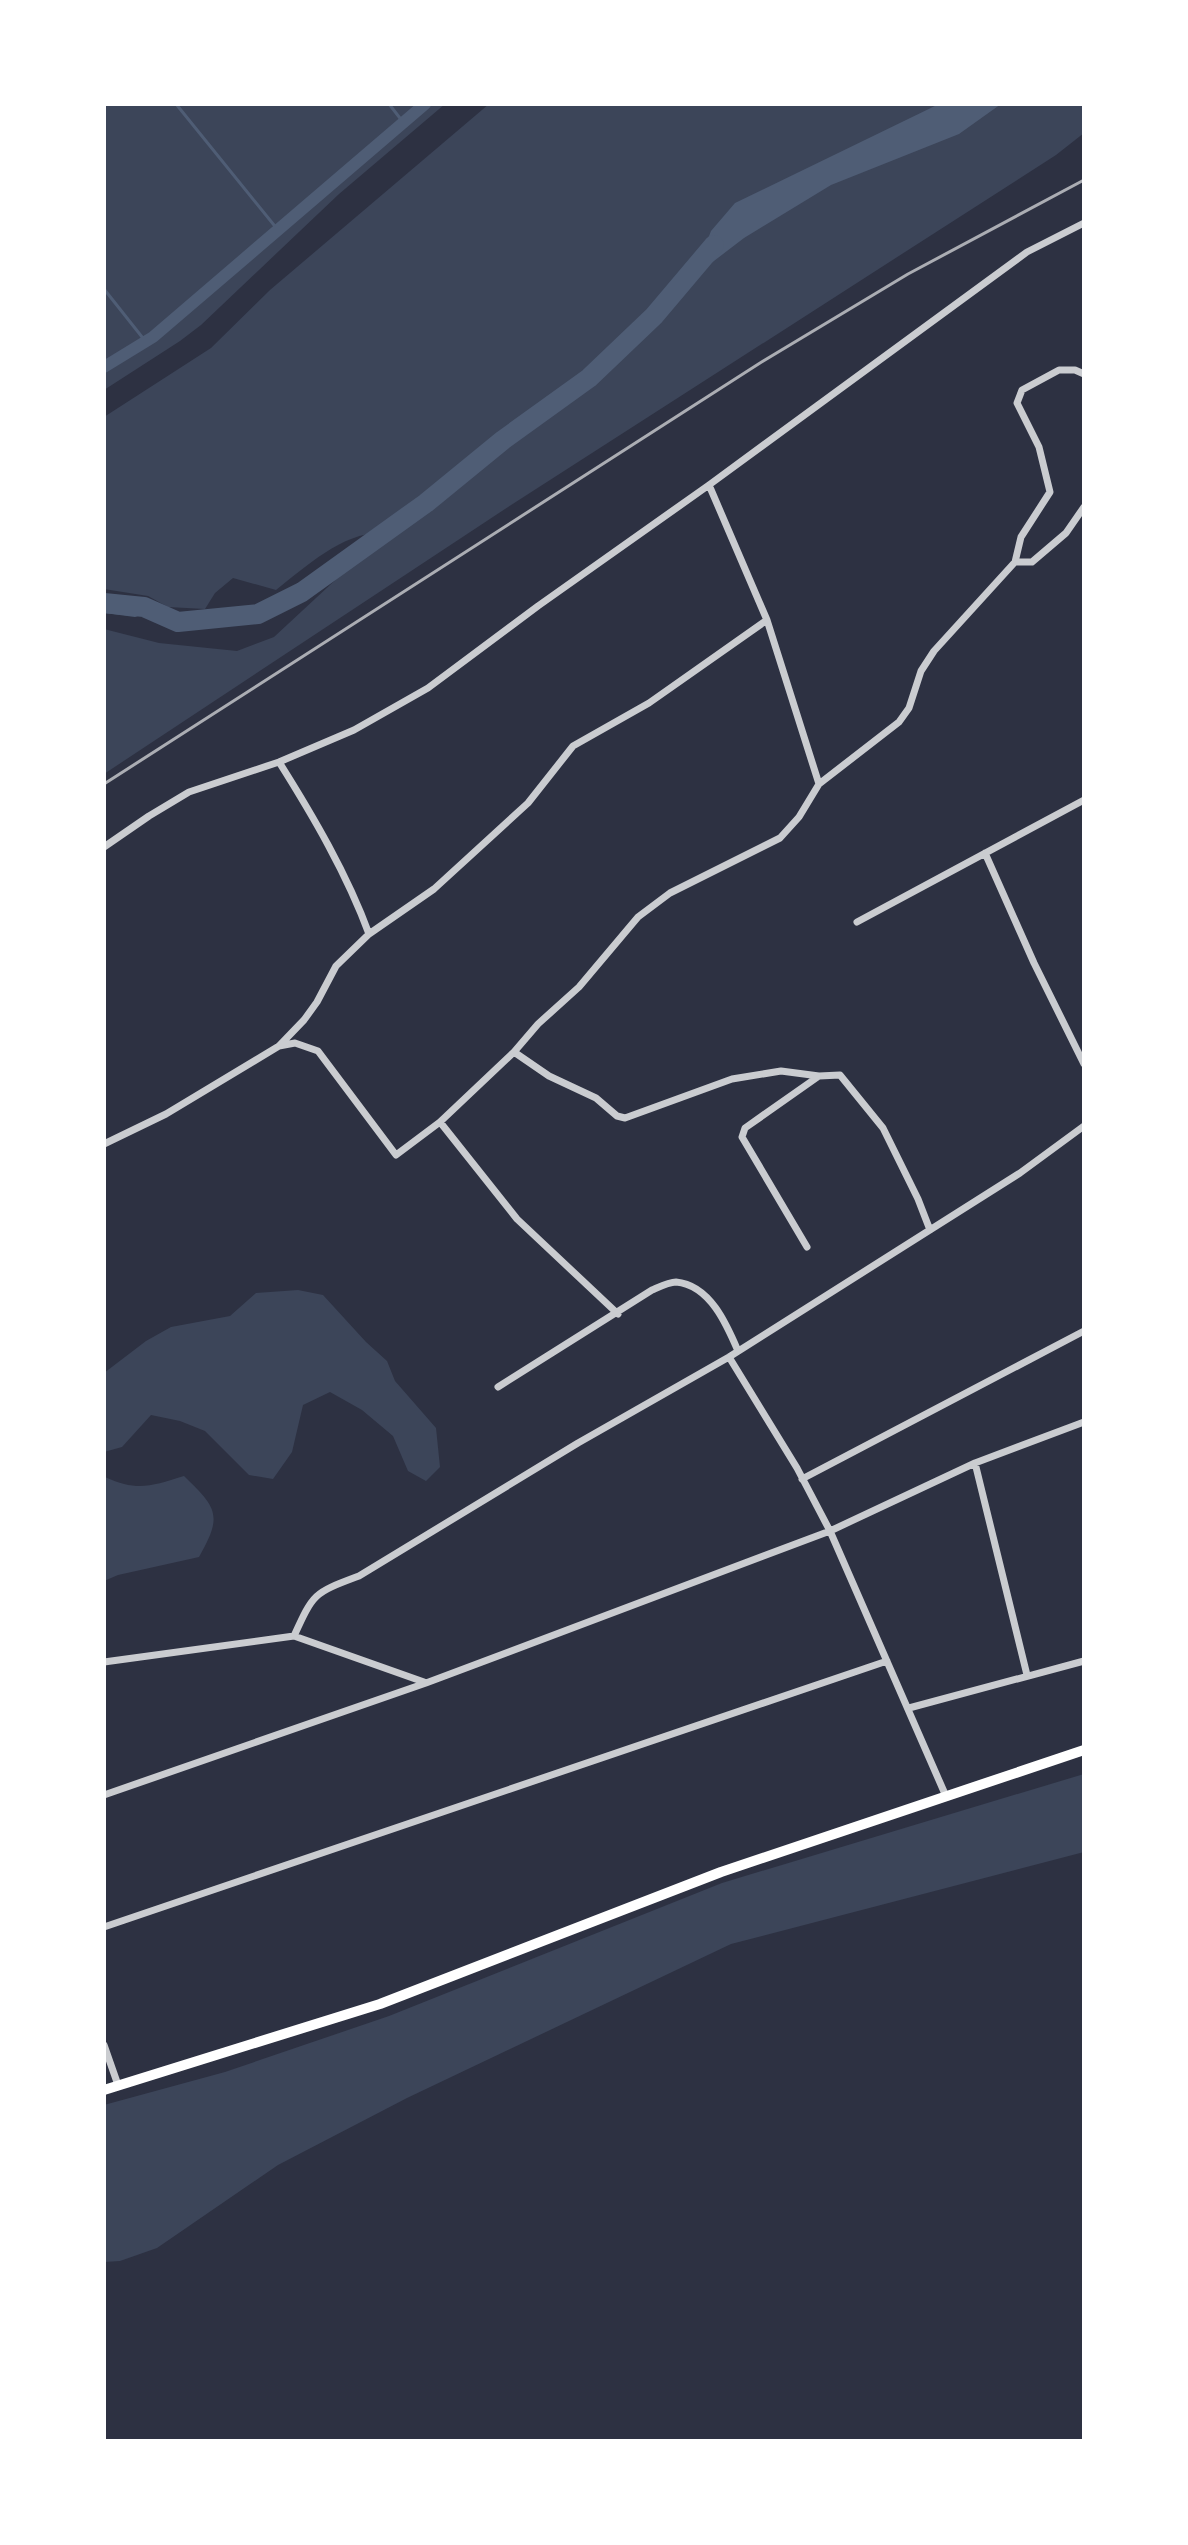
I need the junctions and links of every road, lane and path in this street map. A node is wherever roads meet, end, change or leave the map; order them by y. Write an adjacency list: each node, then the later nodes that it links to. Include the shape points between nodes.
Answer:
1 (1084, 223): 3 (street, via 1027,252)
2 (1084, 374): 5 (street, via 1059,370 1018,397 1050,492 1021,537)
3 (709, 485): 6 (street); 7 (street, via 428,688 354,730)
4 (1084, 507): 5 (street, via 1066,533 1032,562)
5 (1015, 562): 8 (street, via 934,651 899,722)
6 (767, 620): 8 (street); 13 (street, via 649,703 573,746 528,803 434,889)
7 (279, 762): 10 (street, via 189,792); 13 (street, via 359,905)
8 (819, 784): 15 (street, via 780,838 670,893 638,917)
9 (1084, 800): 11 (street)
10 (104, 847)
11 (985, 853): 12 (street); 16 (street)
12 (857, 922)
13 (369, 934): 14 (street, via 336,966 317,1002)
14 (279, 1046): 18 (street, via 305,1044 318,1051 396,1155); 20 (street, via 166,1114)
15 (514, 1052): 17 (street, via 625,1118 732,1079 781,1071); 18 (street)
16 (1084, 1064)
17 (819, 1076): 21 (street, via 840,1075 883,1128); 22 (street, via 745,1128 742,1137)
18 (440, 1122): 23 (street, via 517,1219)
19 (1084, 1126): 21 (street)
20 (104, 1144)
21 (930, 1230): 25 (street)
22 (807, 1247)
23 (618, 1314): 25 (street, via 652,1290 674,1282 689,1286 711,1302); 27 (street)
24 (1084, 1331): 30 (street)
25 (738, 1351): 26 (street)
26 (729, 1357): 30 (street); 32 (street, via 359,1576 324,1590 310,1601)
27 (498, 1387)
28 (1084, 1422): 29 (street)
29 (975, 1463): 31 (street); 36 (street)
30 (802, 1479): 31 (street)
31 (830, 1531): 33 (street); 37 (street)
32 (294, 1636): 35 (street); 37 (street)
33 (887, 1661): 38 (street); 42 (street)
34 (1084, 1661): 36 (street)
35 (104, 1662)
36 (1027, 1675): 38 (street)
37 (426, 1683): 41 (street)
38 (909, 1708): 40 (street)
39 (1084, 1750): 40 (main road)
40 (945, 1794): 44 (main road, via 721,1872 380,2004)
41 (104, 1795)
42 (104, 1927)
43 (104, 2045): 44 (street)
44 (118, 2085): 45 (main road)
45 (104, 2090)

